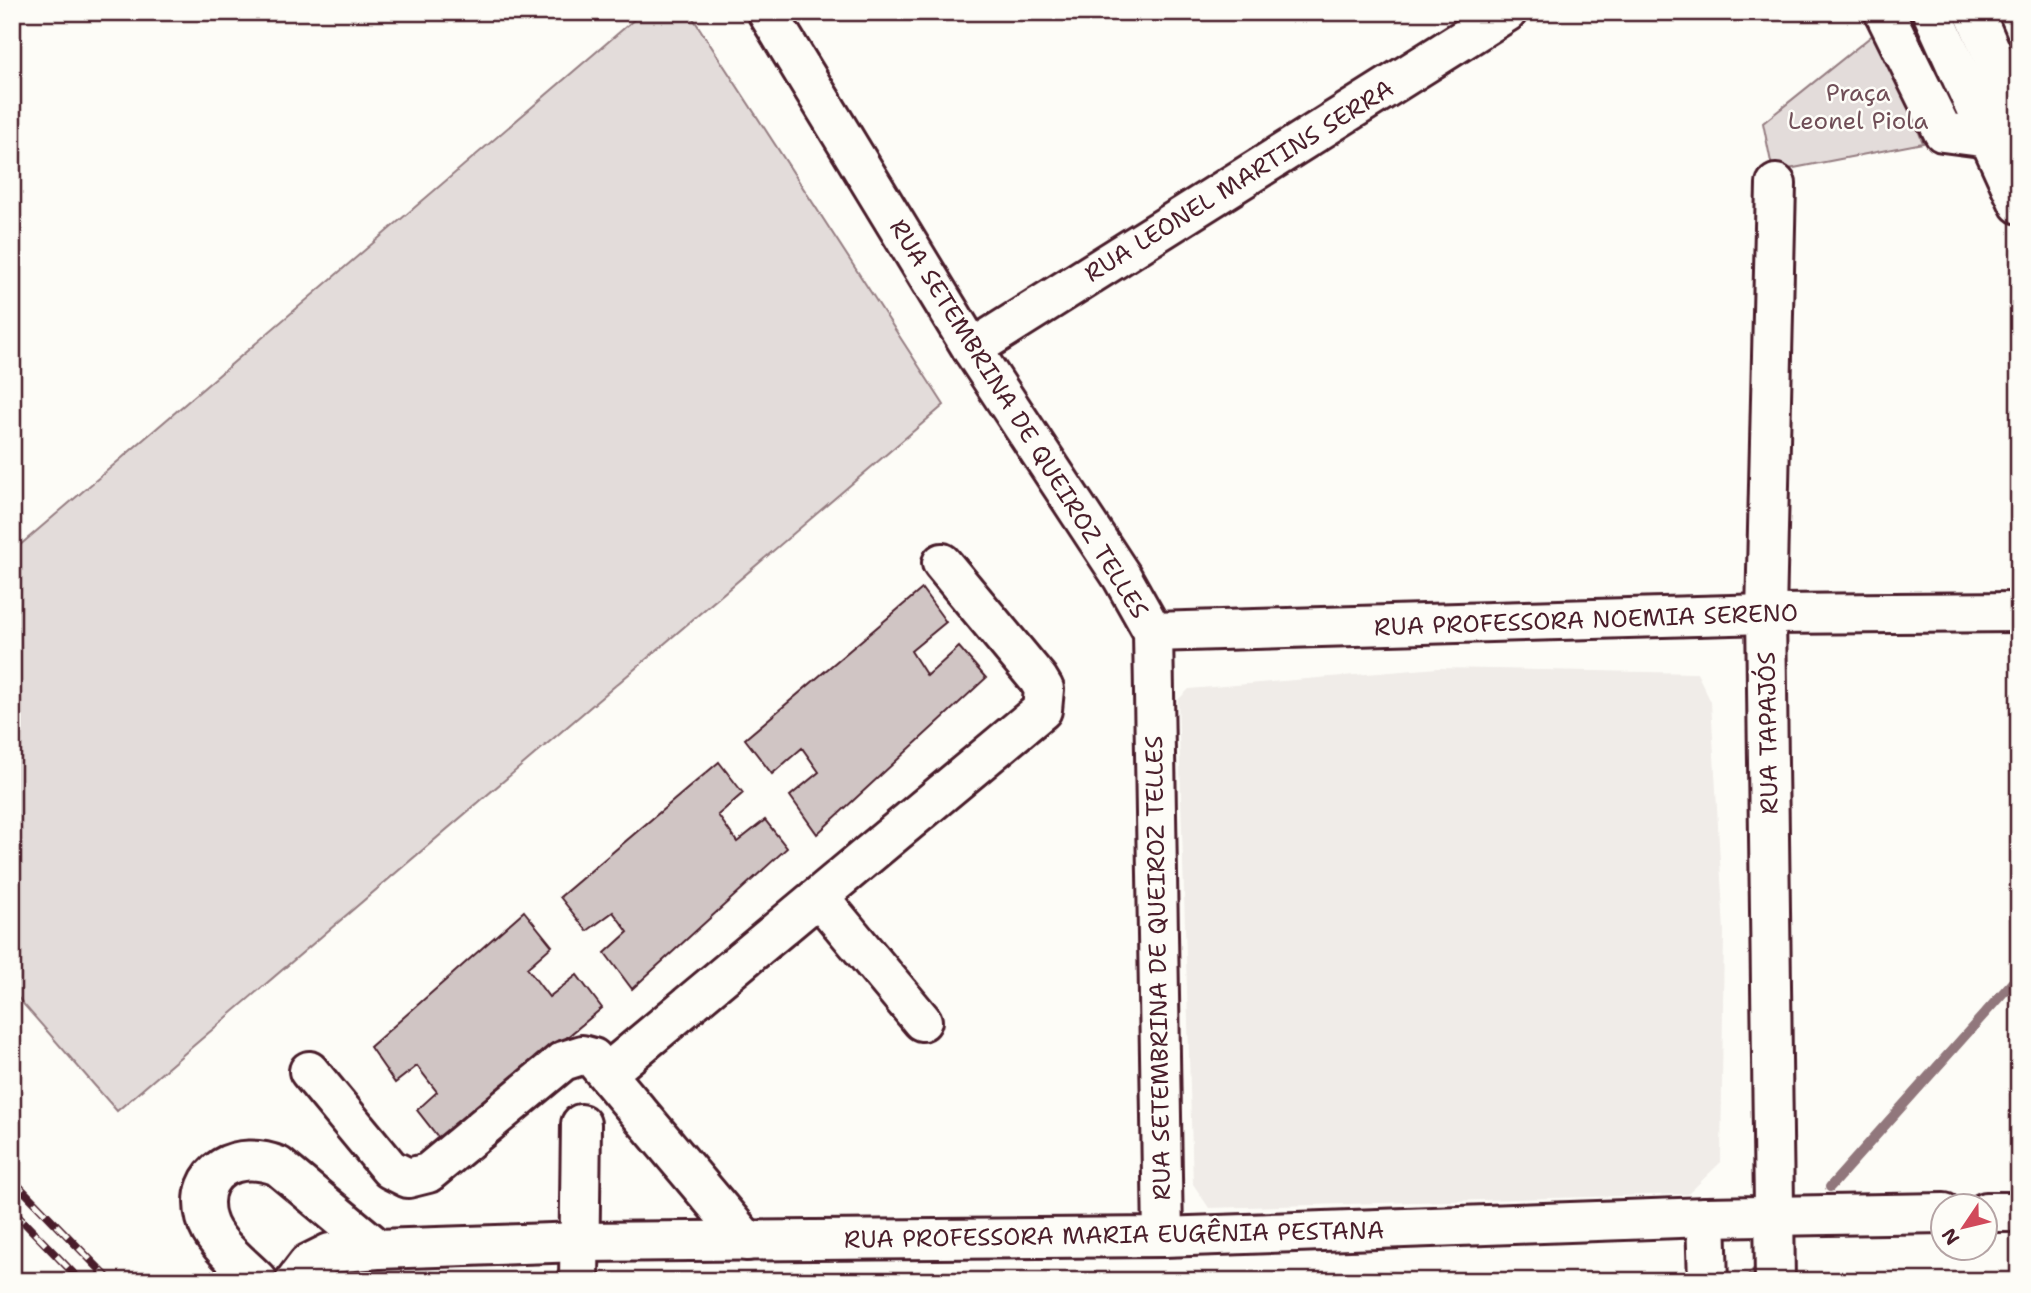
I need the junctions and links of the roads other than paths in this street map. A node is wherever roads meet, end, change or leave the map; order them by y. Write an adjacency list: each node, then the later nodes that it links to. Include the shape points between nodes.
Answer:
1 (1507, 12): 9 (street, RUA LEONEL MARTINS SERRA)
2 (1884, 12): 6 (street, via 1942,132)
3 (1932, 12): 6 (street)
4 (1974, 12): 6 (street)
5 (779, 16): 9 (street, RUA SETEMBRINA DE QUEIROZ TELLES)
6 (2009, 125): 8 (street)
7 (1776, 184): 12 (street, RUA TAPAJÓS)
8 (2019, 204)
9 (972, 349): 13 (street, RUA SETEMBRINA DE QUEIROZ TELLES, via 1122,577)
10 (942, 563): 14 (street, via 1038,679 1044,689 1042,710)
11 (2019, 612): 12 (street, RUA PROFESSORA NOEMIA SERENO)
12 (1766, 614): 13 (street, RUA PROFESSORA NOEMIA SERENO); 23 (street, RUA TAPAJÓS)
13 (1153, 632): 25 (street, RUA SETEMBRINA DE QUEIROZ TELLES)
14 (819, 897): 15 (street); 17 (street)
15 (922, 1021)
16 (309, 1071): 17 (street, via 390,1169 408,1178 428,1173 572,1056 593,1058)
17 (607, 1073): 19 (street)
18 (582, 1124): 27 (street)
19 (695, 1178): 26 (street); 28 (street)
20 (2000, 1212): 21 (street)
21 (2019, 1212)
22 (1930, 1213): 23 (street, RUA PROFESSORA MARIA EUGÊNIA PESTANA)
23 (1775, 1215): 24 (street, RUA PROFESSORA MARIA EUGÊNIA PESTANA); 34 (street, RUA TAPAJÓS)
24 (1706, 1217): 25 (street, RUA PROFESSORA MARIA EUGÊNIA PESTANA); 33 (street)
25 (1163, 1237): 26 (street, RUA PROFESSORA MARIA EUGÊNIA PESTANA)
26 (747, 1241): 28 (street, RUA PROFESSORA MARIA EUGÊNIA PESTANA)
27 (581, 1242): 28 (street, RUA PROFESSORA MARIA EUGÊNIA PESTANA); 29 (street, RUA PROFESSORA MARIA EUGÊNIA PESTANA); 32 (street)
28 (680, 1242)
29 (378, 1248): 30 (street, via 278,1166 260,1158 240,1159 219,1170 209,1183 206,1219 221,1244); 31 (street, RUA PROFESSORA MARIA EUGÊNIA PESTANA, via 330,1253 308,1264)
30 (257, 1281)
31 (295, 1281)
32 (579, 1281)
33 (1708, 1281)
34 (1775, 1281)

